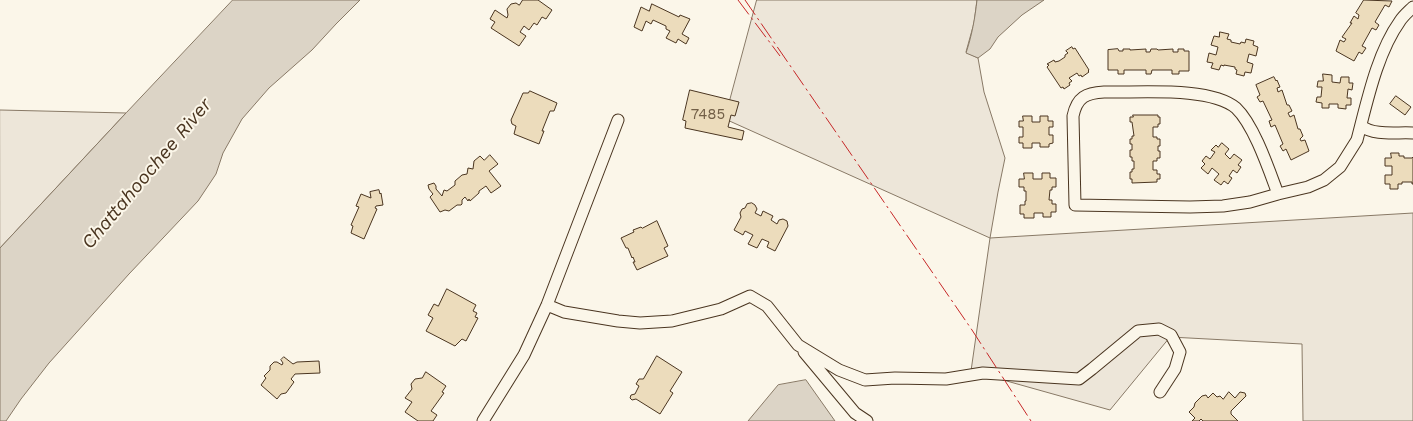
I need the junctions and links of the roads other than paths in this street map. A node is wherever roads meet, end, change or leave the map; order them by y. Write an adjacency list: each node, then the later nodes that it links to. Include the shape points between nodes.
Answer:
1 (1413, 7): 3 (street, via 1391,36 1378,66)
2 (618, 120): 6 (street)
3 (1361, 126): 4 (street, via 1374,132); 5 (street, via 1352,150 1332,174 1308,187)
4 (1413, 133)
5 (1278, 194): 5 (street, via 1223,206 1074,205 1075,107 1086,96 1104,92 1182,93 1224,101 1245,119)
6 (547, 305): 7 (street, via 564,312 640,323 672,321 721,309 750,296 766,306); 10 (street, via 524,355)
7 (798, 345): 8 (street, via 839,370 865,380 946,378 983,373 1079,378 1138,330 1158,329 1171,335 1180,352 1175,369); 9 (street)
8 (1160, 392)
9 (857, 417): 11 (street)
10 (483, 421)
11 (867, 421)

